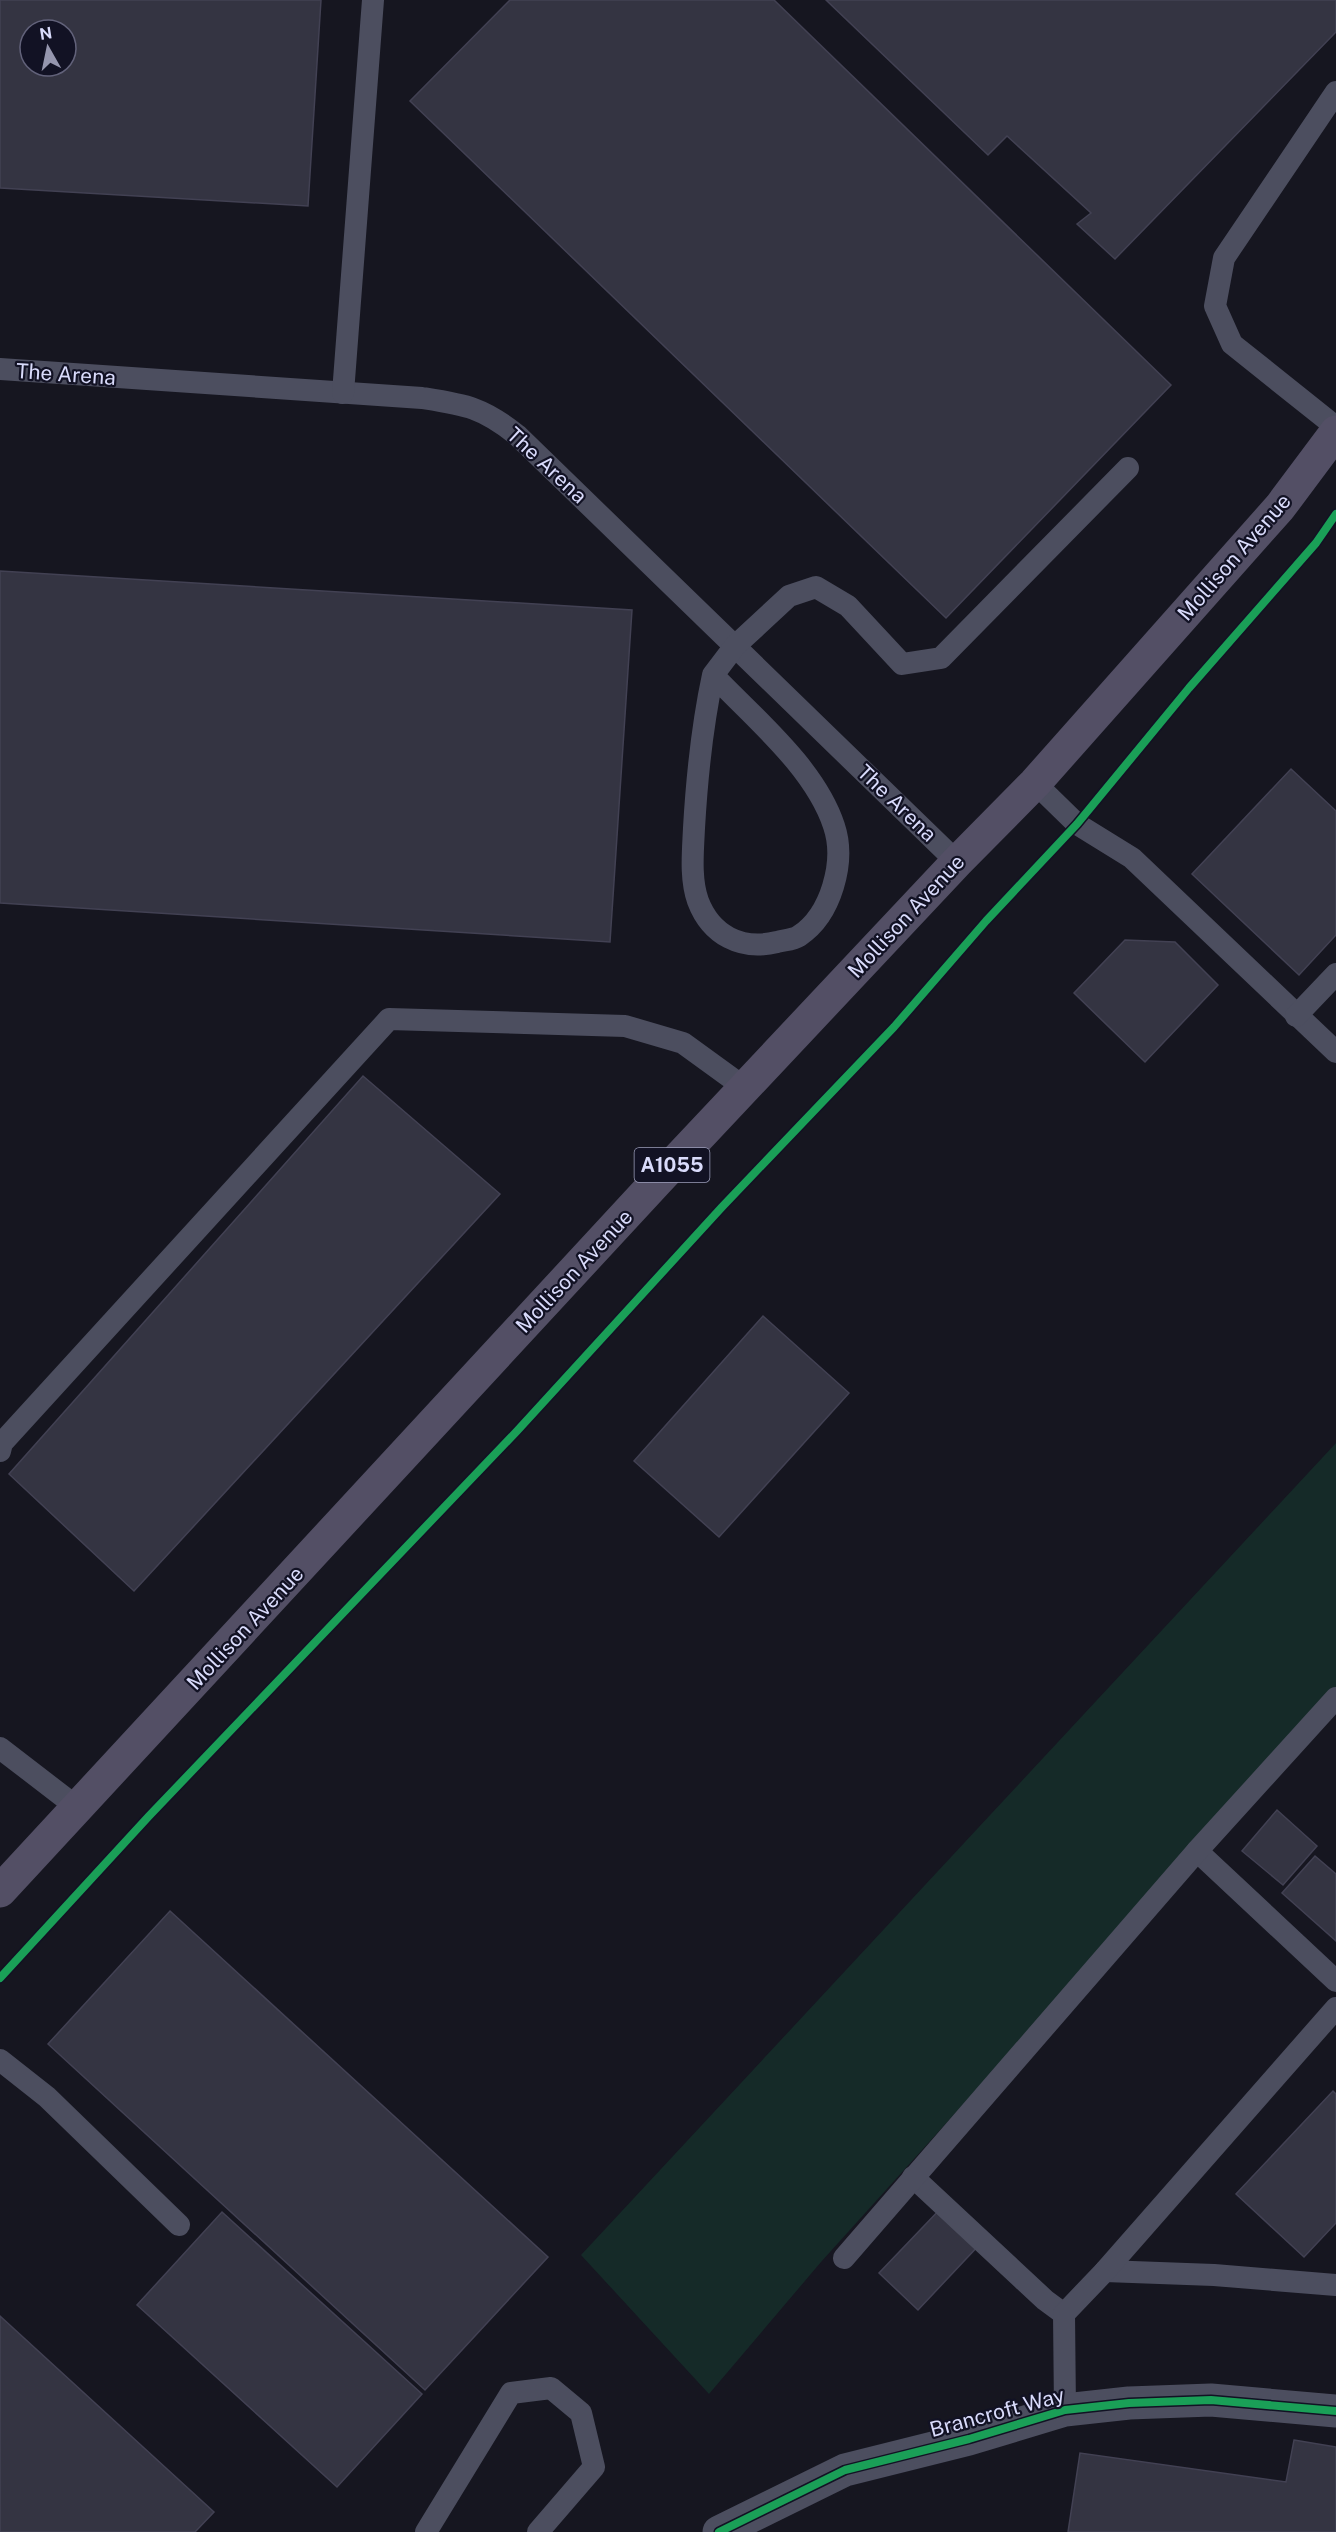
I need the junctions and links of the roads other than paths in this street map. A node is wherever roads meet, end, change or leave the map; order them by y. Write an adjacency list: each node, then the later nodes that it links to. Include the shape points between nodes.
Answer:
1 (373, 0): 4 (lane)
2 (1336, 92): 5 (lane, via 1224,258 1215,306 1232,344)
3 (0, 369): 4 (lane, The Arena)
4 (343, 393): 8 (lane, The Arena, via 461,404 492,415)
5 (1336, 427)
6 (1336, 432): 10 (main road, Mollison Avenue / A1055, via 1280,507)
7 (1128, 468): 8 (lane, via 941,658 903,664 848,606 816,587 789,596)
8 (735, 646): 9 (lane); 11 (lane, The Arena)
9 (713, 675): 9 (lane, via 818,787 835,827 839,852 832,888 816,921 797,937 764,945 730,941 711,926 697,900 693,861 698,759)
10 (1035, 783): 11 (main road, Mollison Avenue / A1055); 13 (lane, via 1077,824 1132,858)
11 (957, 862): 15 (main road, Mollison Avenue / A1055)
12 (1336, 974): 13 (lane)
13 (1296, 1016): 14 (lane)
14 (1336, 1052)
15 (745, 1088): 16 (lane, via 684,1043 625,1026 389,1019 2,1443); 19 (main road, Mollison Avenue / A1055)
16 (0, 1451)
17 (1336, 1698): 20 (lane)
18 (0, 1748): 19 (lane)
19 (78, 1808): 21 (main road, Mollison Avenue / A1055)
20 (1197, 1851): 22 (lane); 25 (lane)
21 (0, 1892)
22 (1336, 1981)
23 (1336, 2008): 28 (lane)
24 (0, 2060): 26 (lane, via 47,2097)
25 (913, 2177): 27 (lane); 30 (lane)
26 (179, 2225)
27 (844, 2258)
28 (1105, 2271): 29 (lane); 30 (lane)
29 (1336, 2285)
30 (1064, 2314): 31 (lane)
31 (1065, 2410): 32 (street, Brancroft Way, via 1211,2400); 35 (street, Brancroft Way, via 845,2470)
32 (1336, 2411)
33 (426, 2532): 34 (lane, via 511,2393 550,2388 581,2413 594,2467)
34 (538, 2532)
35 (719, 2532)

